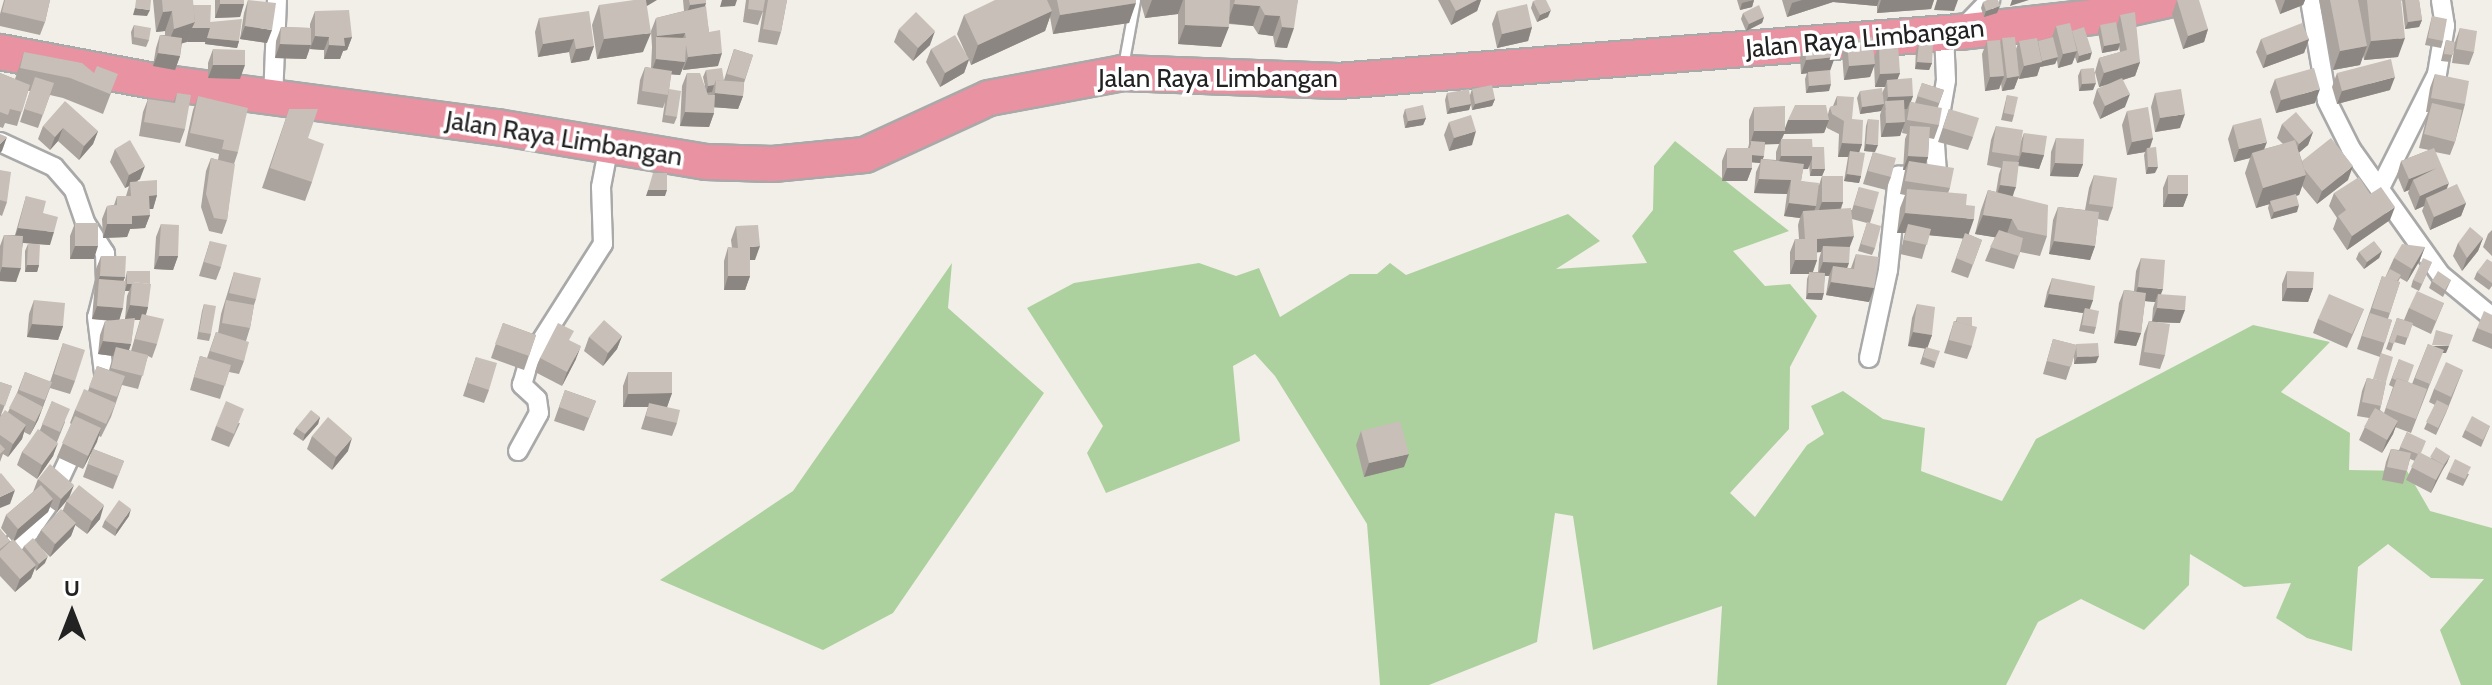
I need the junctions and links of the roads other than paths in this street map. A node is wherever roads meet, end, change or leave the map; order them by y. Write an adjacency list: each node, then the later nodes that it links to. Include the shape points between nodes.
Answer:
1 (277, 0): 10 (street)
2 (1135, 0): 9 (lane)
3 (1990, 0): 7 (street)
4 (2168, 0): 7 (highway, Jalan Raya Limbangan, via 2092,17)
5 (2310, 0): 13 (street, via 2327,101 2351,149)
6 (2441, 0): 13 (street, via 2445,26 2437,74)
7 (1952, 33): 9 (highway, Jalan Raya Limbangan, via 1338,81); 15 (street, via 1935,144 1937,173 1898,176 1888,270)
8 (0, 52): 10 (highway, Jalan Raya Limbangan)
9 (1122, 73): 12 (highway, Jalan Raya Limbangan, via 989,98 865,155 773,164 706,162)
10 (273, 99): 12 (highway, Jalan Raya Limbangan)
11 (0, 142): 17 (street, via 54,167 74,190 86,224 105,253 106,282 97,317 105,381 47,506 29,532)
12 (609, 145): 16 (street, via 601,187 603,244 529,360 522,385 537,399 539,413)
13 (2380, 188): 14 (street, via 2441,275)
14 (2492, 317)
15 (1869, 358)
16 (518, 451)
17 (0, 555)

